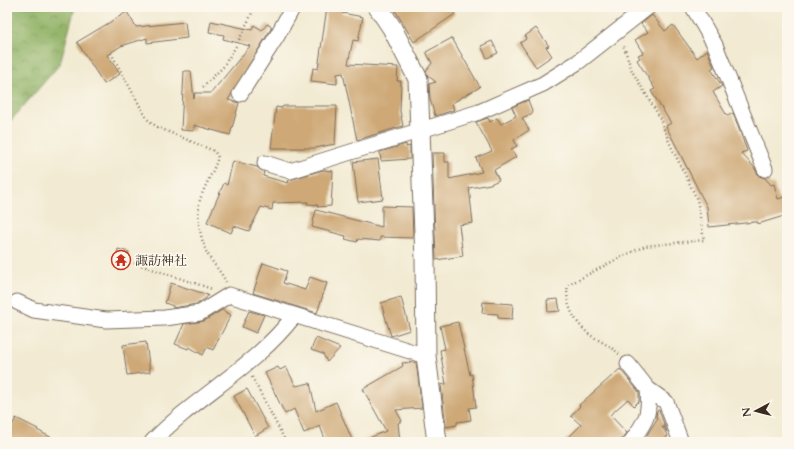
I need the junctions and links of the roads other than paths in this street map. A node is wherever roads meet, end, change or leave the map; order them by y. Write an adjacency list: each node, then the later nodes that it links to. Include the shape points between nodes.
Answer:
1 (293, 7): 5 (street)
2 (378, 7): 6 (street, via 392,28 418,79)
3 (648, 7): 6 (street, via 578,62 543,84 479,112)
4 (693, 7): 8 (street, via 716,45)
5 (240, 94)
6 (420, 130): 7 (street, via 290,170); 11 (street)
7 (265, 163)
8 (765, 169)
9 (17, 302): 10 (street, via 34,310 106,320 165,318 200,313 230,296)
10 (294, 316): 11 (street); 14 (street, via 280,334 246,365 182,414)
11 (426, 356): 15 (street)
12 (628, 364): 13 (street)
13 (648, 389): 16 (street, via 649,409 645,422); 17 (street, via 666,402)
14 (152, 442)
15 (437, 442)
16 (631, 442)
17 (681, 442)

